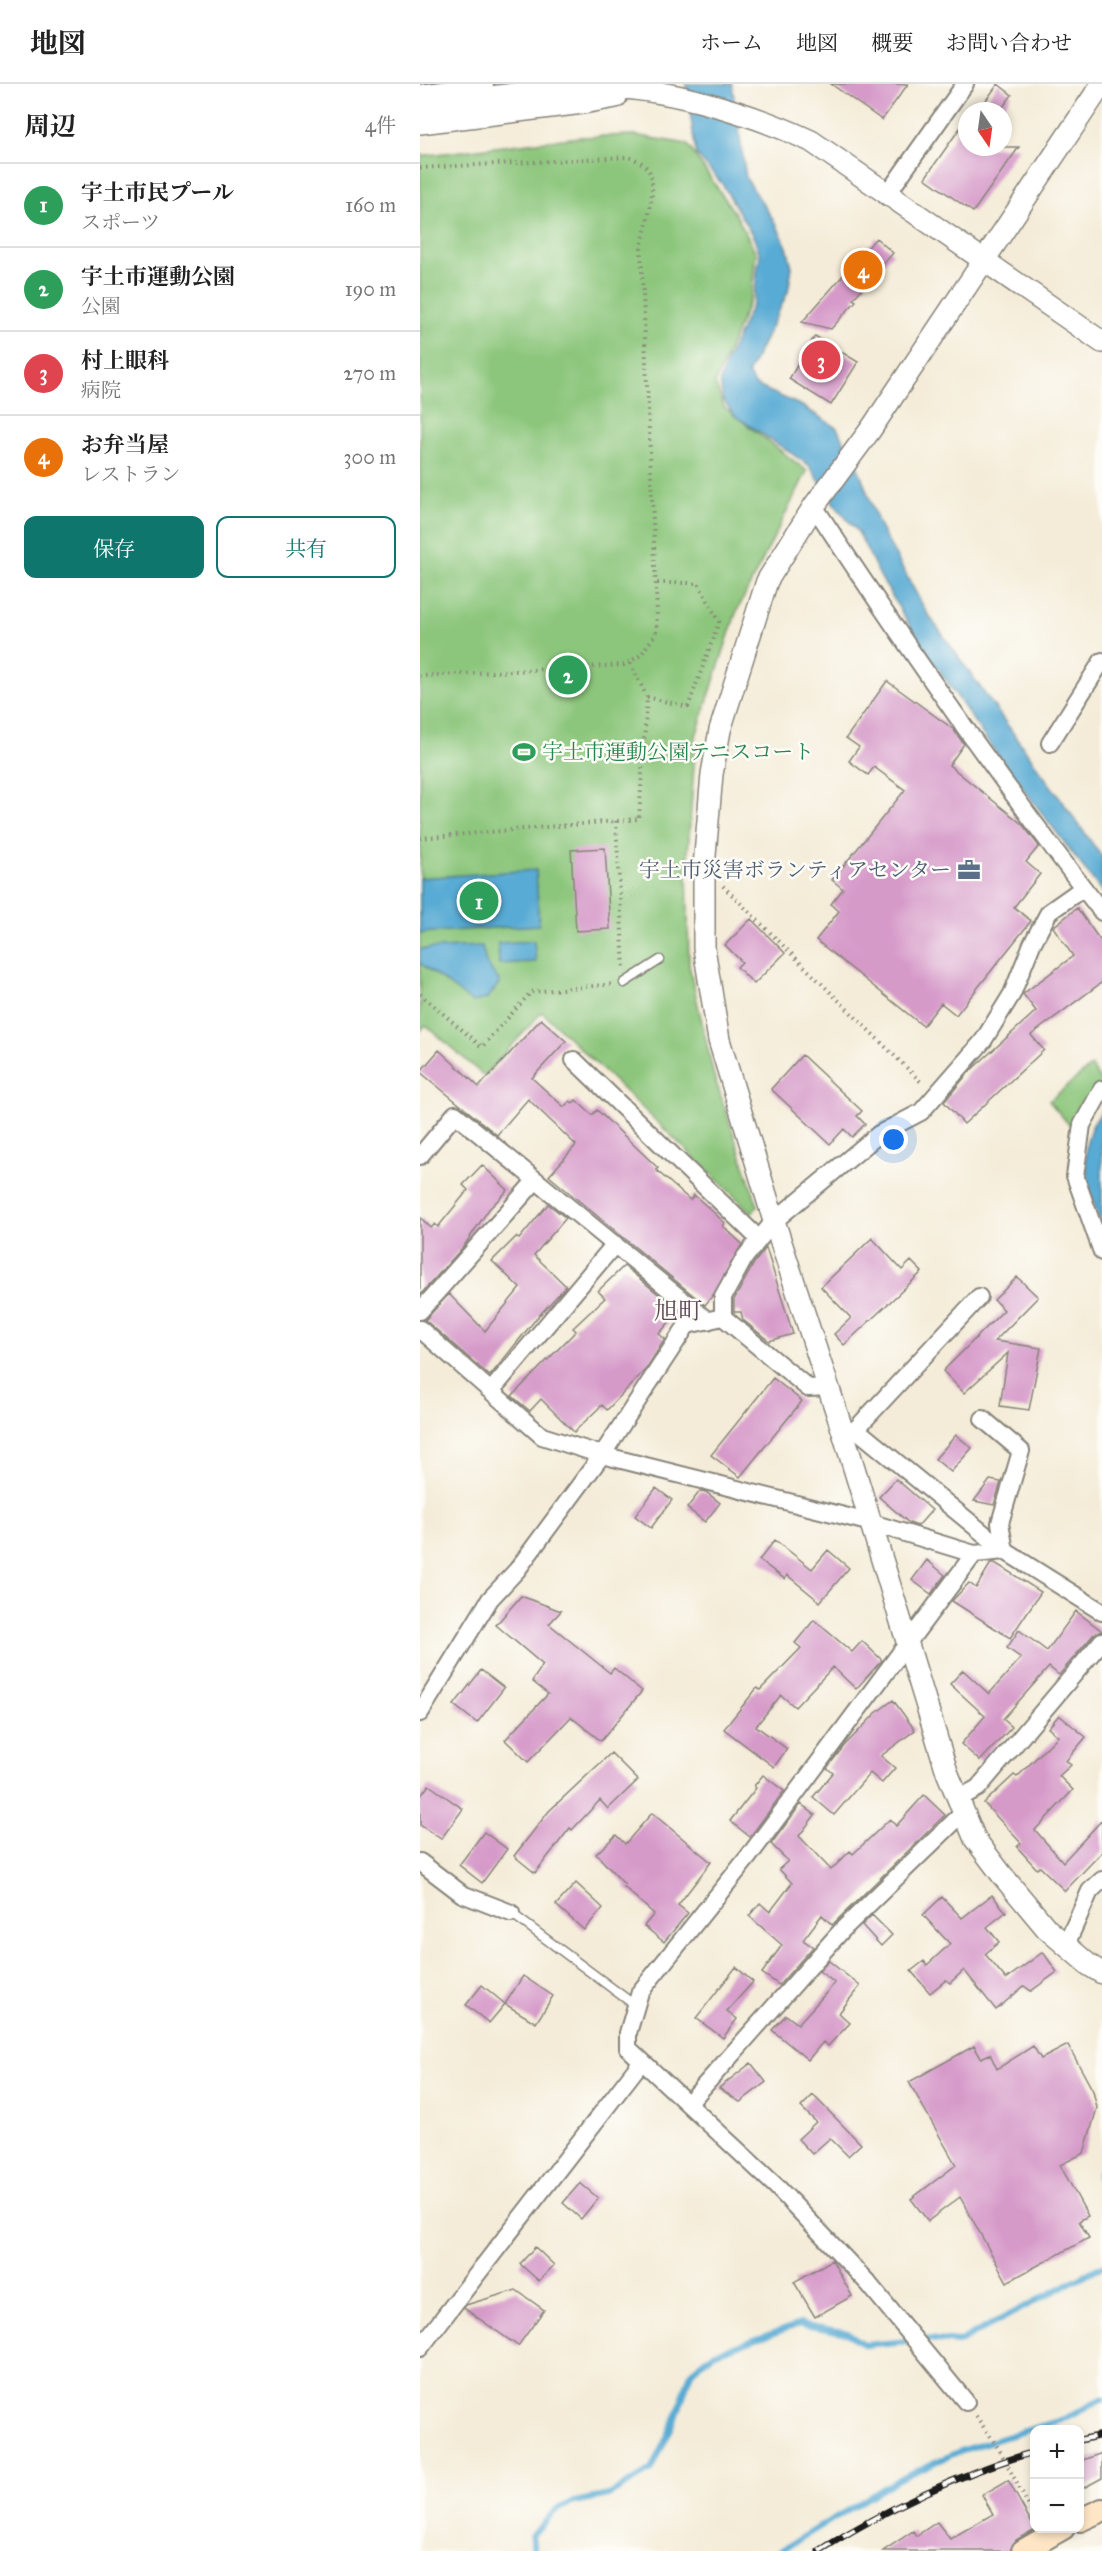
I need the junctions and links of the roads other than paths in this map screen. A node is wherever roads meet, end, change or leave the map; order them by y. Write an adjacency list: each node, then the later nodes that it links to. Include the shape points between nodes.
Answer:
1 (485, 84): 5 (street)
2 (965, 84): 8 (street)
3 (1102, 84): 9 (street)
4 (645, 91): 6 (street, via 586,87); 7 (street, via 583,103); 8 (street, via 713,104 780,127 811,141)
5 (420, 93)
6 (420, 106)
7 (420, 123)
8 (886, 196): 9 (street)
9 (983, 259): 10 (street); 11 (street, via 871,429)
10 (1102, 342)
11 (814, 506): 14 (street, via 999,777); 22 (street, via 767,581 731,693 712,774 704,867 704,948 719,1040)
12 (1102, 661): 13 (street)
13 (1050, 742)
14 (1083, 888): 15 (street); 22 (street, via 1049,912 1012,993 989,1031 921,1112 879,1134)
15 (1102, 912)
16 (660, 960): 17 (lane)
17 (624, 983)
18 (574, 1060): 23 (street)
19 (1102, 1089): 25 (street, via 1082,1125 1074,1176)
20 (420, 1156): 21 (street, via 455,1114)
21 (536, 1180): 24 (street); 27 (street)
22 (774, 1221): 23 (street); 30 (street)
23 (759, 1239): 28 (street, via 723,1297)
24 (615, 1244): 28 (street); 31 (street)
25 (1102, 1252)
26 (980, 1297): 33 (street)
27 (420, 1311)
28 (716, 1319): 30 (street, via 808,1388); 34 (street, via 687,1325)
29 (420, 1329): 31 (street)
30 (829, 1387): 33 (street)
31 (491, 1391): 34 (street, via 542,1436)
32 (983, 1419): 36 (street, via 1021,1451 1000,1523)
33 (850, 1431): 35 (street); 36 (street)
34 (602, 1455): 35 (street); 41 (street, via 490,1599)
35 (872, 1523): 37 (street); 40 (street)
36 (1005, 1551): 37 (street); 38 (street)
37 (974, 1554): 40 (street)
38 (1102, 1612)
39 (1102, 1641): 42 (street)
40 (907, 1643): 42 (street); 48 (street, via 749,1856 640,1992)
41 (420, 1713)
42 (961, 1805): 46 (street, via 975,1839 1047,1929); 50 (street, via 843,1929)
43 (420, 1862): 45 (street, via 462,1894)
44 (1102, 1880): 46 (street, via 1090,1891)
45 (511, 1913): 48 (lane)
46 (1066, 1945): 47 (street)
47 (1102, 1973)
48 (636, 2006): 49 (street, via 627,2048)
49 (642, 2061): 50 (street); 51 (street)
50 (688, 2104): 52 (street, via 777,2187 868,2283)
51 (420, 2348)
52 (966, 2402)
53 (1102, 2510): 54 (main road)
54 (1084, 2518)
55 (1056, 2533): 56 (main road)
56 (1023, 2551)

